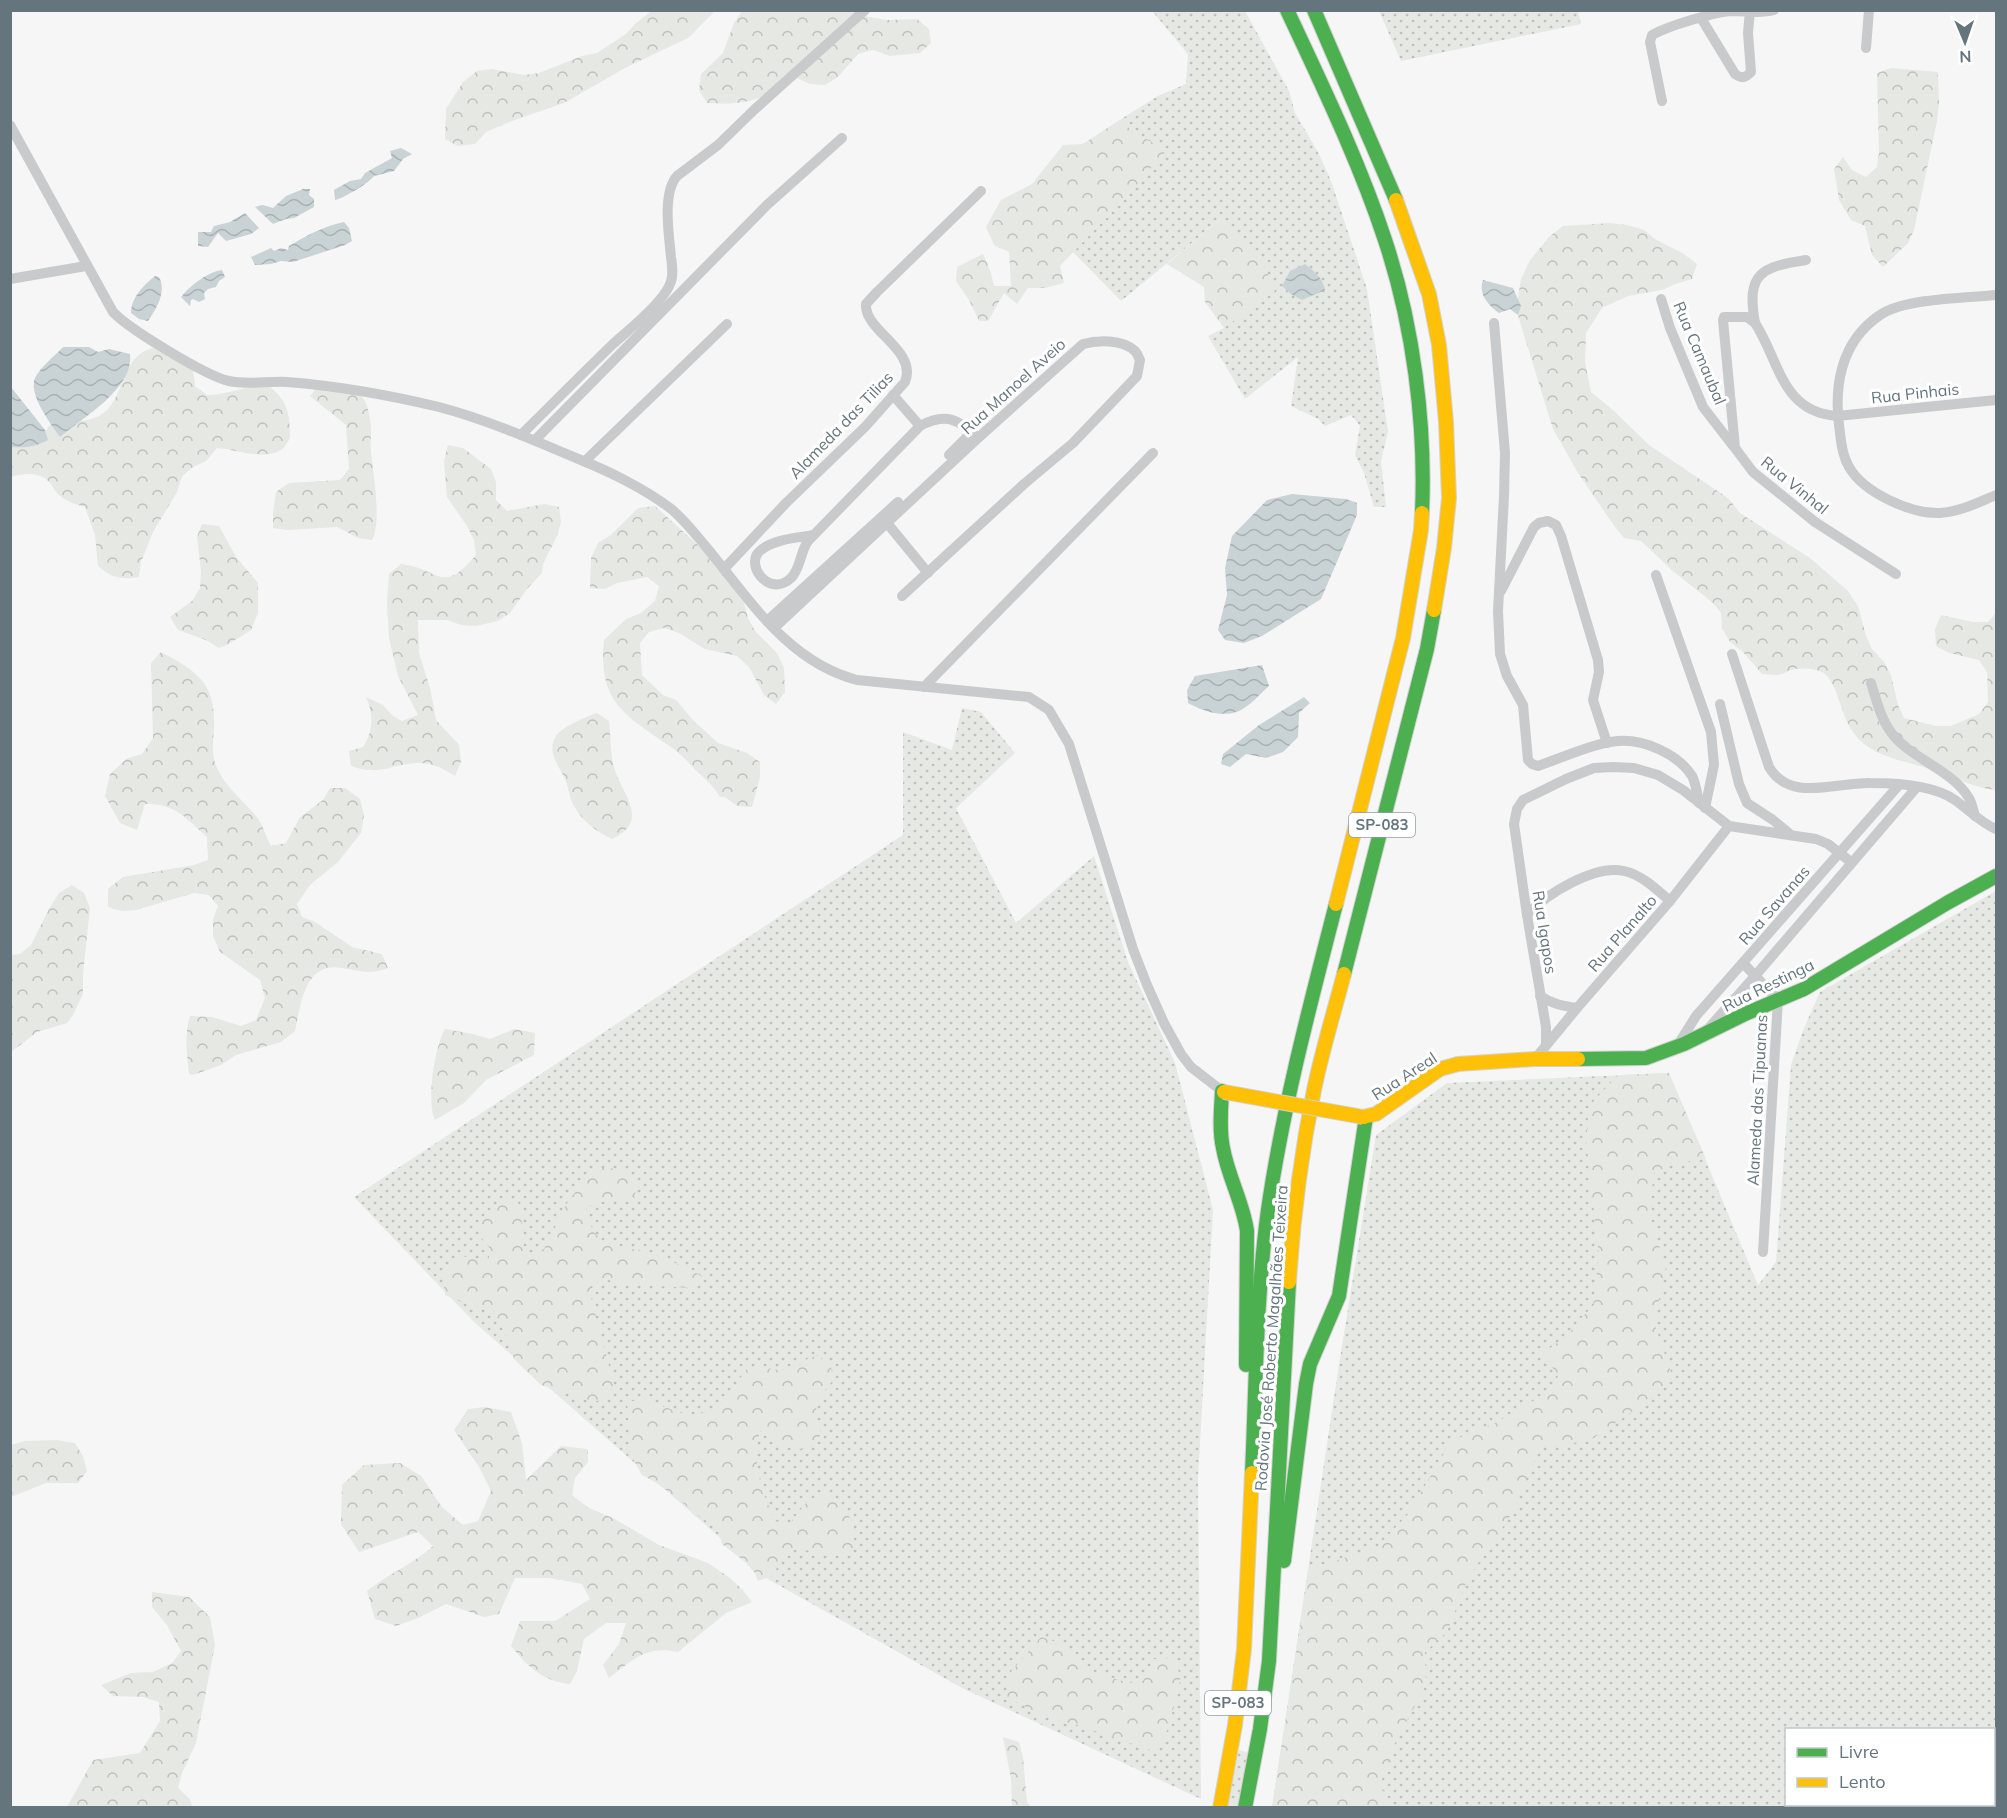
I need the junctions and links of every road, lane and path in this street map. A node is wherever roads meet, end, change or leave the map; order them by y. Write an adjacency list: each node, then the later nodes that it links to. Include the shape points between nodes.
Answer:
1 (865, 10): 25 (street, via 672,182 669,287)
2 (1287, 10): 70 (main road, Rodovia José Roberto Magalhães Teixeira / SP-083, via 1340,123 1385,240 1408,327 1422,439 1423,486 1421,530 1403,638 1290,1084 1278,1148 1260,1311)
3 (1314, 10): 71 (main road, Rodovia José Roberto Magalhães Teixeira / SP-083, via 1394,192 1429,294 1439,345 1449,498 1427,649 1314,1089 1294,1209)
4 (1774, 10): 6 (street)
5 (1869, 10): 8 (street)
6 (1749, 12): 7 (street, via 1724,12); 7 (street, via 1751,72 1741,78)
7 (1701, 18): 9 (street, via 1652,35 1650,42)
8 (1866, 48)
9 (1662, 101)
10 (10, 125): 14 (street)
11 (842, 138): 27 (street, via 766,205)
12 (981, 191): 21 (street, Alameda das Tilias, via 866,304 868,315 896,347 907,368 906,379)
13 (1806, 260): 19 (street, via 1766,268 1751,292)
14 (86, 266): 15 (street); 25 (street, via 120,320 223,380 344,388 441,408)
15 (10, 279)
16 (1996, 295): 23 (street, via 1910,304 1882,314 1851,345 1840,369)
17 (1660, 299): 28 (street, Rua Camaubal, via 1703,407)
18 (1494, 323): 38 (street, via 1505,453)
19 (1755, 323): 23 (street, via 1790,393 1814,411); 28 (street, via 1747,317 1728,316 1723,320)
20 (727, 324): 30 (street)
21 (893, 395): 24 (street); 34 (street, Alameda das Tilias)
22 (1996, 400): 23 (street, Rua Pinhais)
23 (1837, 416): 31 (street, via 1842,449 1850,468 1879,495 1916,510 1940,513)
24 (920, 426): 26 (street, via 942,418 955,419); 33 (street)
25 (521, 435): 27 (street)
26 (975, 435): 32 (street, Rua Manoel Aveio); 35 (street, Rua Manoel Aveio, via 1083,344 1095,340 1120,344 1135,351 1140,360 1137,376 1073,443); 40 (street)
27 (535, 440): 30 (street)
28 (1735, 448): 36 (street, Rua Vinhal, via 1753,472 1815,522)
29 (1152, 453): 43 (street)
30 (585, 461): 34 (street, via 671,509)
31 (1996, 495)
32 (887, 522): 35 (street); 40 (street, Rua Manoel Aveio)
33 (814, 534): 33 (street, via 788,581 769,584 760,576 755,565 760,550)
34 (724, 569): 40 (street)
35 (928, 573): 39 (street, Rua Manoel Aveio)
36 (1896, 574)
37 (1656, 575): 48 (street, via 1711,732 1714,765)
38 (1499, 593): 45 (street, via 1500,654 1523,705 1528,760 1538,766); 45 (street, via 1534,527 1548,521 1556,525 1598,660 1593,700)
39 (902, 596)
40 (771, 624): 43 (street, via 796,650 839,675)
41 (1732, 654): 46 (street, via 1775,777 1795,788)
42 (1871, 683): 49 (street, via 1882,719 1894,736 1947,775 1969,798)
43 (924, 687): 67 (street, via 1029,697 1049,710 1070,744 1147,985 1181,1054)
44 (1720, 704): 52 (street, via 1747,803)
45 (1607, 743): 48 (street, via 1620,740 1664,751 1693,777)
46 (1899, 785): 47 (street); 53 (street, Rua Savanas)
47 (1916, 788): 49 (street, via 1934,789); 54 (street, Rua Savanas)
48 (1702, 805): 50 (street); 57 (street, Rua Igapos, via 1658,775 1634,768 1594,768 1523,800 1514,824)
49 (1975, 816): 51 (street)
50 (1729, 826): 52 (street); 56 (street, Rua Planalto)
51 (1996, 830)
52 (1790, 834): 53 (street, via 1816,839)
53 (1839, 852): 54 (street); 58 (street, Rua Savanas)
54 (1851, 862): 59 (street, Rua Savanas)
55 (1996, 876): 61 (main road, Rua Restinga, via 1802,990)
56 (1670, 901): 57 (street, via 1644,879 1609,870 1550,894); 62 (street, Rua Planalto)
57 (1527, 915): 60 (street, Rua Igapos)
58 (1743, 963): 59 (street, Alameda das Tipuanas); 65 (street, Rua Savanas, via 1696,1016)
59 (1755, 976): 61 (street, Alameda das Tipuanas); 63 (street, Rua Savanas)
60 (1540, 996): 62 (street); 64 (street, Rua Igapos)
61 (1778, 1000): 63 (main road, Rua Restinga); 69 (street, Alameda das Tipuanas)
62 (1577, 1008): 64 (street, Rua Planalto)
63 (1699, 1039): 65 (main road, Rua Restinga)
64 (1546, 1045): 66 (street, Rua Planalto)
65 (1676, 1047): 66 (main road, Rua Restinga, via 1646,1058)
66 (1535, 1059): 68 (main road, Rua Areal, via 1458,1064 1440,1069 1384,1110)
67 (1223, 1092): 68 (main road, bridge); 70 (main road, via 1224,1156 1245,1214 1247,1231)
68 (1364, 1117): 71 (main road, via 1339,1296 1310,1364 1306,1384)
69 (1763, 1252)
70 (1249, 1531): 72 (main road, Rodovia José Roberto Magalhães Teixeira / SP-083, via 1244,1649)
71 (1269, 1661): 73 (main road, Rodovia José Roberto Magalhães Teixeira / SP-083)
72 (1220, 1808)
73 (1245, 1808)

